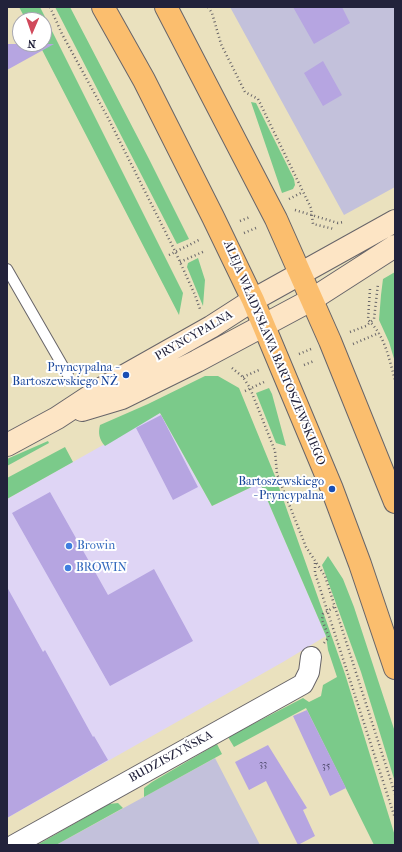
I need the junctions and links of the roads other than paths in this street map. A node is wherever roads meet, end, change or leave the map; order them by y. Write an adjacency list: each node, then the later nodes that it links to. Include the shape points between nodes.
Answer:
1 (103, 7): 7 (main road, ALEJA WŁADYSŁAWA BARTOSZEWSKIEGO, via 144,80)
2 (166, 7): 6 (main road, via 270,208)
3 (395, 221): 6 (street, PRYNCYPALNA)
4 (395, 246): 8 (street, PRYNCYPALNA)
5 (7, 269): 10 (lane)
6 (300, 274): 7 (street, PRYNCYPALNA); 8 (main road)
7 (253, 300): 9 (main road, ALEJA WŁADYSŁAWA BARTOSZEWSKIEGO); 11 (street, PRYNCYPALNA, via 211,327 101,389)
8 (310, 300): 9 (street, PRYNCYPALNA); 13 (main road)
9 (263, 324): 11 (street, PRYNCYPALNA, via 122,398); 15 (main road, ALEJA WŁADYSŁAWA BARTOSZEWSKIEGO, via 332,489)
10 (68, 375)
11 (57, 418): 12 (street, PRYNCYPALNA)
12 (7, 445)
13 (395, 502)
14 (311, 657): 16 (street, BUDZISZYŃSKA, via 309,672 303,684)
15 (395, 668)
16 (14, 845)

